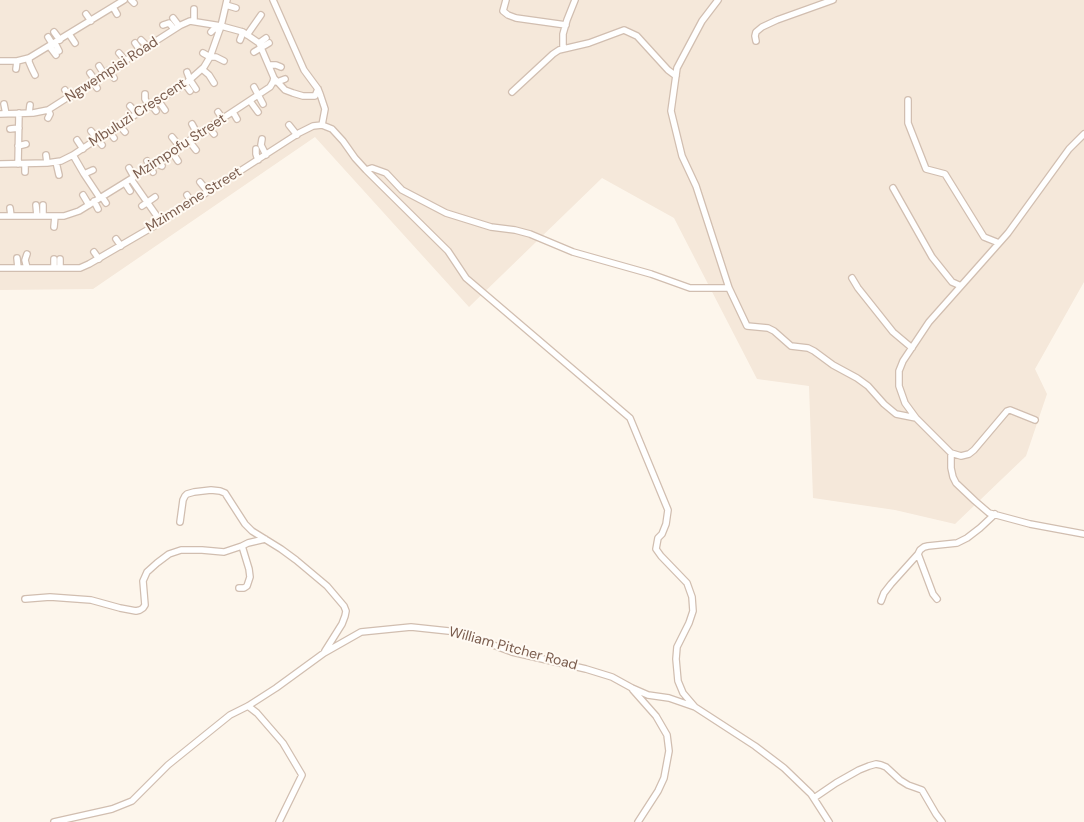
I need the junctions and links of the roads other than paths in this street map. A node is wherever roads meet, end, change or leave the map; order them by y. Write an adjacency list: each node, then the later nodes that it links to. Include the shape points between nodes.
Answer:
1 (124, 0): 7 (street)
2 (273, 0): 68 (street, via 304,70)
3 (506, 0): 18 (street, via 503,11 508,15)
4 (574, 0): 18 (street)
5 (718, 0): 57 (street, via 702,21 677,68)
6 (833, 0): 30 (street, via 762,27 756,32)
7 (116, 4): 13 (street); 16 (street)
8 (226, 5): 9 (street); 11 (street); 20 (street, Mbuluzi Crescent)
9 (236, 8)
10 (194, 9): 17 (street)
11 (218, 9)
12 (86, 14): 16 (street)
13 (117, 14)
14 (261, 16): 25 (street)
15 (173, 18): 21 (street)
16 (91, 21): 24 (street)
17 (194, 21): 20 (street, Ngwempisi Road); 21 (street, Ngwempisi Road)
18 (566, 24): 36 (street)
19 (163, 25): 21 (street, via 169,23)
20 (220, 28): 23 (street); 25 (street); 42 (street, Mbuluzi Crescent)
21 (176, 30): 27 (street, Ngwempisi Road)
22 (54, 32): 32 (street)
23 (211, 32)
24 (69, 34): 31 (street); 32 (street)
25 (245, 34): 28 (street); 33 (street)
26 (48, 37): 32 (street)
27 (157, 40): 34 (street, Ngwempisi Road); 35 (street)
28 (240, 40)
29 (268, 40): 33 (street)
30 (756, 42)
31 (75, 43)
32 (54, 44): 39 (street); 43 (street)
33 (260, 45): 38 (street); 48 (street)
34 (147, 46): 37 (street, Ngwempisi Road); 37 (street, via 138,41)
35 (161, 46)
36 (563, 49): 57 (street, via 624,30 637,36); 71 (street, via 552,54)
37 (140, 50): 44 (street, Ngwempisi Road)
38 (254, 52)
39 (57, 53)
40 (119, 53): 44 (street)
41 (203, 53): 42 (street)
42 (210, 57): 47 (street); 52 (street, Mbuluzi Crescent)
43 (29, 58): 46 (street); 56 (street)
44 (125, 60): 53 (street, Ngwempisi Road)
45 (0, 61): 46 (street)
46 (17, 61): 51 (street)
47 (224, 61)
48 (269, 65): 50 (street); 59 (street, via 269,73)
49 (99, 66): 53 (street)
50 (281, 67)
51 (16, 69)
52 (202, 69): 63 (street, Mbuluzi Crescent); 64 (street)
53 (111, 71): 58 (street); 61 (street, Ngwempisi Road)
54 (187, 72): 63 (street)
55 (90, 73): 61 (street)
56 (35, 75)
57 (676, 76): 181 (street, via 671,111 682,156 696,186)
58 (114, 78)
59 (276, 80): 60 (street); 68 (street, via 286,90 303,96 315,96); 73 (street, Mzimpofu Street)
60 (285, 80)
61 (93, 81): 66 (street, Ngwempisi Road); 67 (street)
62 (78, 82): 66 (street)
63 (187, 82): 70 (street); 75 (street, Mbuluzi Crescent)
64 (214, 83)
65 (254, 87): 73 (street)
66 (82, 88): 74 (street, Ngwempisi Road)
67 (97, 88)
68 (318, 89): 100 (street, via 325,110)
69 (64, 90): 74 (street)
70 (193, 90)
71 (512, 92)
72 (145, 94): 82 (street)
73 (258, 95): 76 (street, Mzimpofu Street); 79 (street)
74 (70, 97): 83 (street, Ngwempisi Road)
75 (158, 100): 82 (street, Mbuluzi Crescent); 84 (street)
76 (250, 100): 87 (street, Mzimpofu Street); 88 (street)
77 (908, 100): 170 (street, via 908,123 926,169 945,174 984,237)
78 (4, 104): 91 (street)
79 (263, 104)
80 (30, 105): 90 (street)
81 (130, 106): 92 (street)
82 (150, 106): 85 (street); 92 (street, Mbuluzi Crescent)
83 (52, 110): 90 (street, Ngwempisi Road); 93 (street)
84 (165, 110)
85 (156, 111)
86 (218, 112): 94 (street)
87 (234, 112): 94 (street, Mzimpofu Street); 95 (street)
88 (258, 112)
89 (19, 113): 90 (street, Ngwempisi Road); 91 (street, Ngwempisi Road); 102 (street)
90 (30, 113)
91 (3, 114)
92 (137, 114): 96 (street, Mbuluzi Crescent)
93 (48, 118)
94 (223, 119): 103 (street, Mzimpofu Street)
95 (237, 119)
96 (126, 122): 98 (street, Mbuluzi Crescent); 101 (street)
97 (192, 124): 110 (street)
98 (119, 125): 106 (street, Mbuluzi Crescent); 107 (street)
99 (289, 125): 111 (street)
100 (322, 125): 111 (street, Mzimnene Street); 141 (street, via 332,129)
101 (131, 126)
102 (22, 128): 104 (street); 120 (street)
103 (209, 128): 108 (street); 110 (street, Mzimpofu Street)
104 (10, 129)
105 (91, 131): 114 (street)
106 (109, 131): 113 (street); 114 (street, Mbuluzi Crescent)
107 (125, 132)
108 (214, 134)
109 (1084, 134): 170 (street)
110 (198, 135): 117 (street, Mzimpofu Street)
111 (296, 135): 128 (street, Mzimnene Street)
112 (172, 137): 121 (street)
113 (114, 138)
114 (97, 139): 119 (street); 122 (street, Mbuluzi Crescent)
115 (262, 139): 128 (street)
116 (77, 140): 122 (street)
117 (189, 141): 121 (street, Mzimpofu Street); 124 (street)
118 (26, 144): 120 (street)
119 (102, 145)
120 (18, 146): 134 (street)
121 (180, 147): 125 (street, Mzimpofu Street)
122 (83, 149): 127 (street, Mbuluzi Crescent)
123 (256, 149): 129 (street)
124 (196, 150)
125 (172, 152): 130 (street); 137 (street, Mzimpofu Street)
126 (46, 155): 132 (street)
127 (73, 155): 131 (street, Mbuluzi Crescent); 144 (street, via 78,169)
128 (266, 155): 129 (street, Mzimnene Street)
129 (258, 160): 151 (street, Mzimnene Street)
130 (178, 161)
131 (56, 162): 132 (street, Mbuluzi Crescent); 145 (street)
132 (47, 163): 136 (street, Mbuluzi Crescent)
133 (0, 164): 134 (street, Mbuluzi Crescent)
134 (18, 164): 135 (street, Mbuluzi Crescent)
135 (25, 164): 136 (street, Mbuluzi Crescent); 143 (street)
136 (39, 164): 142 (street)
137 (152, 166): 138 (street); 146 (street, Mzimpofu Street)
138 (162, 166)
139 (129, 168): 146 (street)
140 (93, 170): 144 (street)
141 (366, 170): 181 (street, via 372,168 386,173 402,190 446,213 491,227 530,234 573,252 690,288); 201 (street, via 448,251 466,278 630,418 668,510 656,549 687,583 692,597 690,623 677,647 676,659 678,681 683,693)
142 (39, 171)
143 (25, 172)
144 (84, 174): 154 (street)
145 (59, 175)
146 (133, 178): 148 (street, Mzimpofu Street); 160 (street)
147 (200, 182): 151 (street)
148 (125, 183): 150 (street); 154 (street, Mzimpofu Street)
149 (893, 188): 180 (street, via 932,257 952,282)
150 (130, 191)
151 (208, 192): 157 (street, Mzimnene Street)
152 (83, 195): 156 (street)
153 (187, 195): 157 (street)
154 (101, 197): 156 (street, Mzimpofu Street); 158 (street)
155 (155, 197): 160 (street)
156 (92, 203): 162 (street); 166 (street, Mzimpofu Street, via 79,211)
157 (192, 203): 167 (street, Mzimnene Street)
158 (106, 204)
159 (40, 205): 165 (street)
160 (145, 205): 167 (street)
161 (10, 208): 164 (street)
162 (98, 209)
163 (0, 216): 164 (street, Mzimpofu Street)
164 (10, 216): 165 (street, Mzimpofu Street)
165 (40, 216): 166 (street, Mzimpofu Street)
166 (55, 216): 168 (street)
167 (161, 222): 171 (street, Mzimnene Street)
168 (54, 227)
169 (116, 239): 171 (street)
170 (999, 243): 180 (street)
171 (121, 246): 178 (street, Mzimnene Street, via 80,268)
172 (27, 254): 177 (street)
173 (17, 258): 176 (street)
174 (57, 259): 178 (street)
175 (0, 268): 176 (street, Mzimnene Street)
176 (18, 268): 177 (street, Mzimnene Street)
177 (27, 268): 178 (street, Mzimnene Street)
178 (57, 268)
179 (852, 278): 182 (street, via 893,332)
180 (961, 286): 182 (street)
181 (729, 288): 184 (street, via 747,326 768,328 792,346 814,351 862,382)
182 (912, 348): 183 (street, via 899,371 899,386)
183 (905, 403): 184 (street); 185 (street)
184 (896, 414): 185 (street)
185 (916, 418): 187 (street)
186 (1035, 420): 187 (street, via 1008,410 969,454)
187 (951, 453): 188 (street, via 956,483 989,513)
188 (995, 514): 190 (street); 193 (street, via 967,538 957,543 924,547)
189 (180, 522): 191 (street, via 185,496 194,492 220,491 225,493 245,524)
190 (1084, 534)
191 (266, 539): 192 (street); 198 (street, via 316,578 344,606 346,611 342,624)
192 (242, 546): 194 (street, via 250,577 246,586); 195 (street, via 224,552 181,550 169,554 147,572 143,581 145,604 136,611 91,600)
193 (918, 554): 196 (street); 197 (street, via 891,584)
194 (239, 588)
195 (25, 599)
196 (937, 599)
197 (881, 601)
198 (324, 653): 199 (street, William Pitcher Road, via 361,632 412,627 458,632 512,652 612,677); 200 (street, William Pitcher Road)
199 (632, 688): 201 (street, William Pitcher Road); 205 (street, via 656,716 667,735 669,751 664,778)
200 (248, 706): 203 (street, William Pitcher Road, via 230,715 168,765 132,800 112,809); 204 (street, via 283,743 302,775)
201 (695, 706): 202 (street, William Pitcher Road, via 784,768)
202 (814, 798): 206 (street, William Pitcher Road); 207 (street, via 859,770 876,764 886,767 908,785 922,790)
203 (54, 822)
204 (279, 822)
205 (638, 822)
206 (829, 822)
207 (942, 822)

